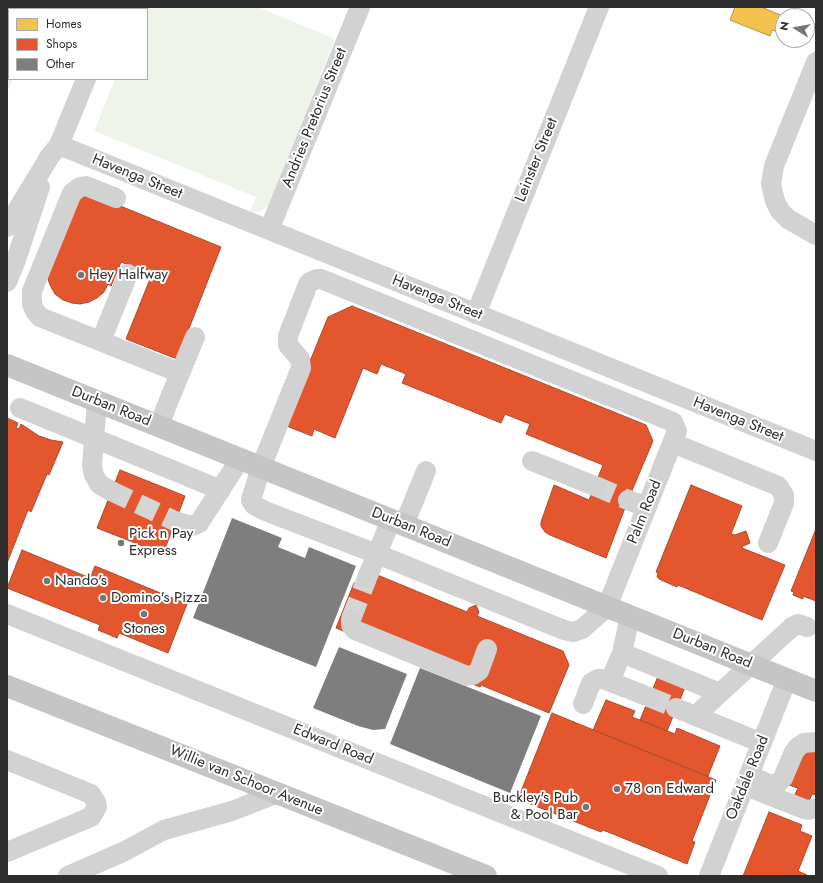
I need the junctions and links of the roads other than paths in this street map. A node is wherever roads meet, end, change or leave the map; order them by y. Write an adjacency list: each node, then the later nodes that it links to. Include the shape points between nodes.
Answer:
1 (360, 7): 8 (street, Andries Pretorius Street)
2 (599, 7): 12 (street, Leinster Street)
3 (816, 62): 9 (street, via 774,166 771,184 780,211 788,219)
4 (86, 80): 5 (street)
5 (54, 151): 7 (street); 8 (street, Havenga Street); 11 (street)
6 (116, 198): 14 (street, via 86,186 72,193 31,298 40,317)
7 (7, 227)
8 (269, 230): 12 (street, Havenga Street)
9 (816, 235)
10 (128, 274): 14 (street)
11 (7, 282)
12 (476, 314): 22 (street, Havenga Street)
13 (195, 337): 16 (street)
14 (101, 341): 16 (street)
15 (7, 364): 17 (main road, Durban Road)
16 (180, 373): 19 (street)
17 (97, 401): 19 (main road, Durban Road); 20 (street)
18 (20, 408): 20 (street)
19 (159, 426): 23 (main road, Durban Road)
20 (94, 438): 28 (street); 29 (street, via 94,475 99,484)
21 (673, 443): 25 (street, Palm Road, via 677,431 669,419 317,279 308,284 288,336 288,344 300,359 301,368); 31 (street, Palm Road); 34 (street, via 778,486 784,495 784,503)
22 (816, 451)
23 (240, 459): 25 (main road, Durban Road); 28 (street)
24 (532, 461): 27 (street)
25 (261, 467): 33 (main road, Durban Road); 35 (street, via 251,500 254,505)
26 (426, 470): 33 (street)
27 (595, 486)
28 (221, 490): 32 (street, via 199,522 192,526)
29 (111, 491)
30 (628, 500): 31 (street)
31 (647, 507): 37 (street, Palm Road)
32 (175, 521)
33 (397, 523): 35 (street); 37 (main road, Durban Road)
34 (768, 543)
35 (377, 554): 36 (street); 37 (street, via 568,631 582,629)
36 (367, 578)
37 (607, 607): 39 (main road, Durban Road)
38 (7, 614): 65 (street, Edward Road)
39 (630, 616): 43 (street); 44 (main road, Durban Road)
40 (351, 619): 42 (street, via 351,625 355,630 467,676 479,671)
41 (807, 626): 44 (street, via 798,624 792,628)
42 (488, 649)
43 (622, 653): 46 (street); 49 (street)
44 (751, 665): 45 (main road, Durban Road); 49 (street)
45 (787, 680): 48 (main road, Durban Road); 57 (street, Oakdale Road)
46 (610, 682): 50 (street); 52 (street, via 603,679 594,680)
47 (7, 686): 54 (main road, Willie van Schoor Avenue)
48 (816, 691)
49 (720, 693): 55 (street)
50 (649, 697)
51 (7, 703): 54 (main road)
52 (582, 704)
53 (676, 708): 55 (street)
54 (67, 710): 60 (main road, Willie van Schoor Avenue)
55 (695, 716): 57 (street)
56 (816, 742): 59 (street, via 804,743 798,747 783,778 777,784)
57 (762, 743): 59 (street, Oakdale Road)
58 (7, 760): 62 (street, via 91,794 97,807 91,817)
59 (747, 780): 61 (street, via 804,809); 66 (street, Oakdale Road)
60 (278, 793): 63 (street, via 232,811 164,830); 64 (main road, Willie van Schoor Avenue)
61 (816, 808)
62 (9, 846)
63 (75, 875)
64 (486, 876)
65 (658, 876)
66 (709, 876)

